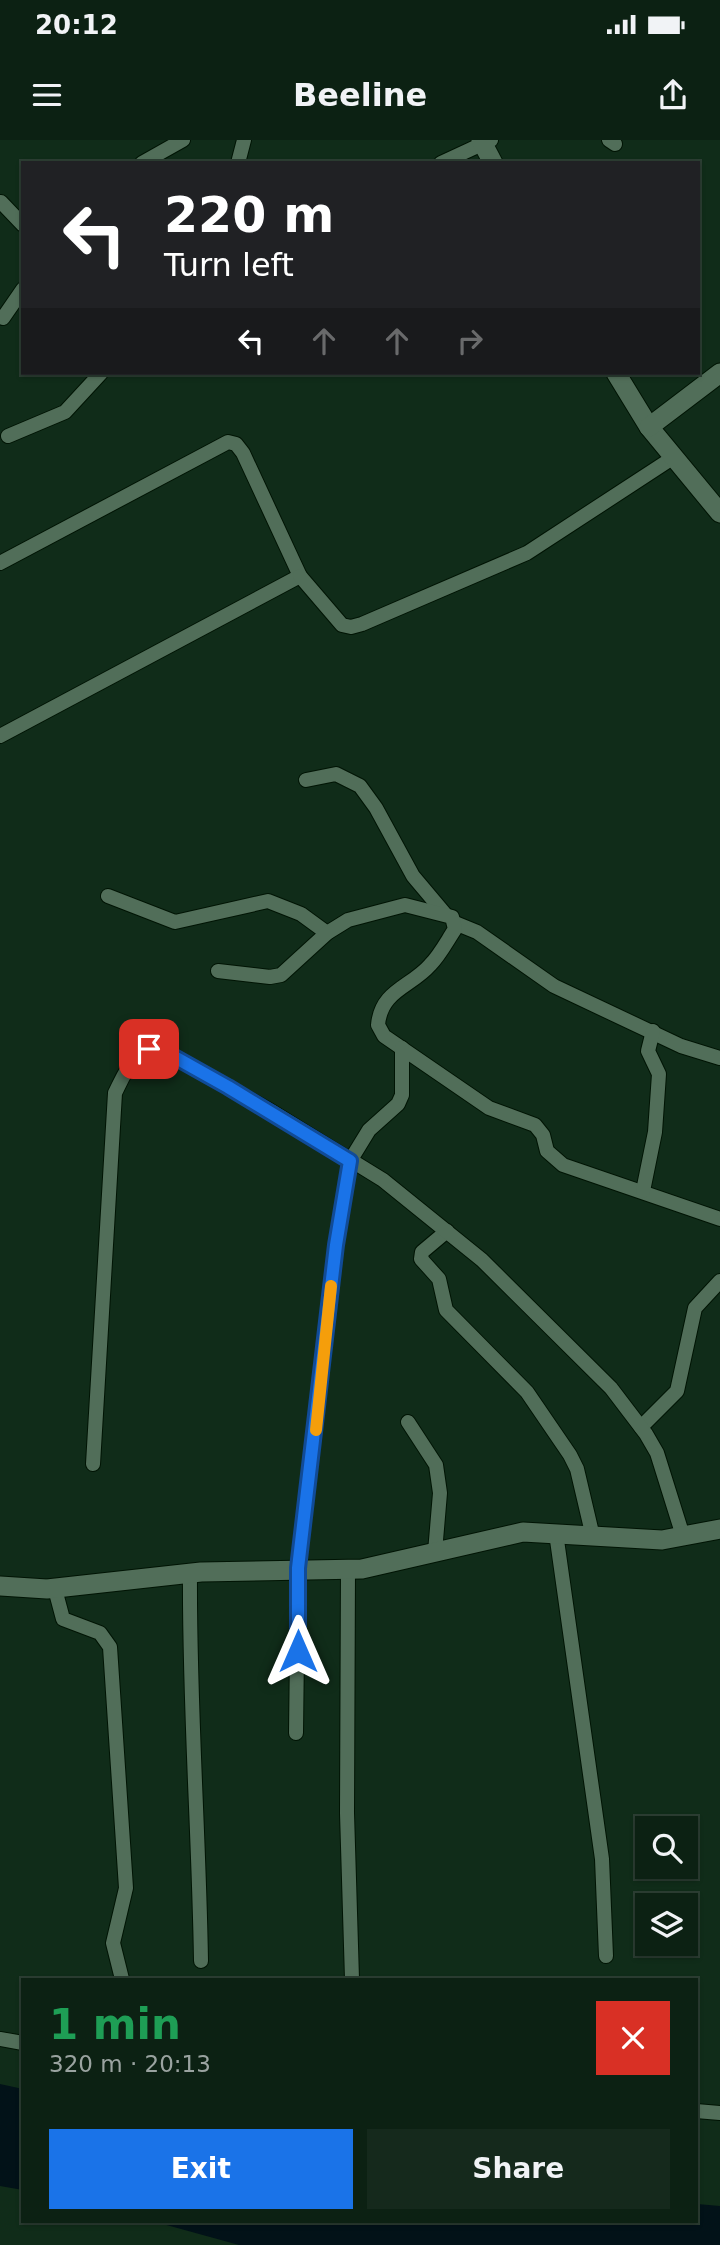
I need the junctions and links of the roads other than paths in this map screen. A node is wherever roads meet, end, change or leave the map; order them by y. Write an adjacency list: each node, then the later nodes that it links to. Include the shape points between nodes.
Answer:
1 (183, 140): 4 (street)
2 (244, 140): 5 (street)
3 (485, 141): 6 (street); 7 (street)
4 (146, 161)
5 (239, 161)
6 (445, 161)
7 (492, 161)
8 (1, 202): 9 (street)
9 (21, 223)
10 (21, 292): 11 (street)
11 (2, 318)
12 (720, 373): 15 (street)
13 (99, 375): 16 (street, via 65,412)
14 (617, 375): 15 (street)
15 (649, 427): 17 (street)
16 (8, 436)
17 (674, 457): 18 (street); 20 (street, via 527,553 362,624 342,625)
18 (720, 513)
19 (0, 563): 20 (street, via 228,442 243,453)
20 (300, 576): 21 (street)
21 (0, 736)
22 (306, 780): 24 (street, via 336,774 360,786 413,876)
23 (108, 896): 25 (street, via 168,922 268,901 301,914)
24 (450, 918): 25 (street, via 398,905 348,920); 27 (street, via 554,986); 28 (street, via 455,929 429,967 392,992 378,1017 379,1030)
25 (327, 933): 26 (street, via 281,975)
26 (218, 971)
27 (653, 1031): 29 (street); 31 (street, via 648,1051 659,1073 655,1132)
28 (402, 1048): 30 (street, via 398,1104 369,1130); 31 (street, via 489,1108 535,1125 547,1151 563,1165)
29 (720, 1058)
30 (350, 1161): 33 (street, via 402,1193); 37 (street, via 162,1050 149,1049 137,1055 116,1093); 43 (street)
31 (643, 1191): 32 (street)
32 (720, 1219)
33 (447, 1231): 36 (street, via 595,1371); 41 (street, via 422,1252 421,1259 439,1279 446,1310 527,1392 570,1455)
34 (720, 1281): 36 (street, via 695,1308 677,1391)
35 (408, 1422): 42 (street, via 436,1465 440,1493)
36 (641, 1427): 40 (street, via 657,1453)
37 (93, 1464)
38 (720, 1529): 40 (street)
39 (556, 1532): 41 (street); 42 (street, via 523,1532); 49 (street, via 602,1859)
40 (683, 1535): 41 (street, via 662,1539)
41 (593, 1537)
42 (435, 1552): 44 (street)
43 (298, 1568): 44 (street); 45 (street); 48 (street)
44 (348, 1569): 52 (street, via 346,1813)
45 (190, 1573): 47 (street); 50 (street)
46 (0, 1586): 47 (street)
47 (55, 1588): 51 (street, via 63,1619 100,1633 110,1647 127,1888 113,1943)
48 (296, 1733)
49 (606, 1956)
50 (201, 1961)
51 (122, 1978)
52 (352, 1978)
53 (0, 2039): 54 (street)
54 (21, 2043)
55 (698, 2112): 56 (street)
56 (720, 2113)

